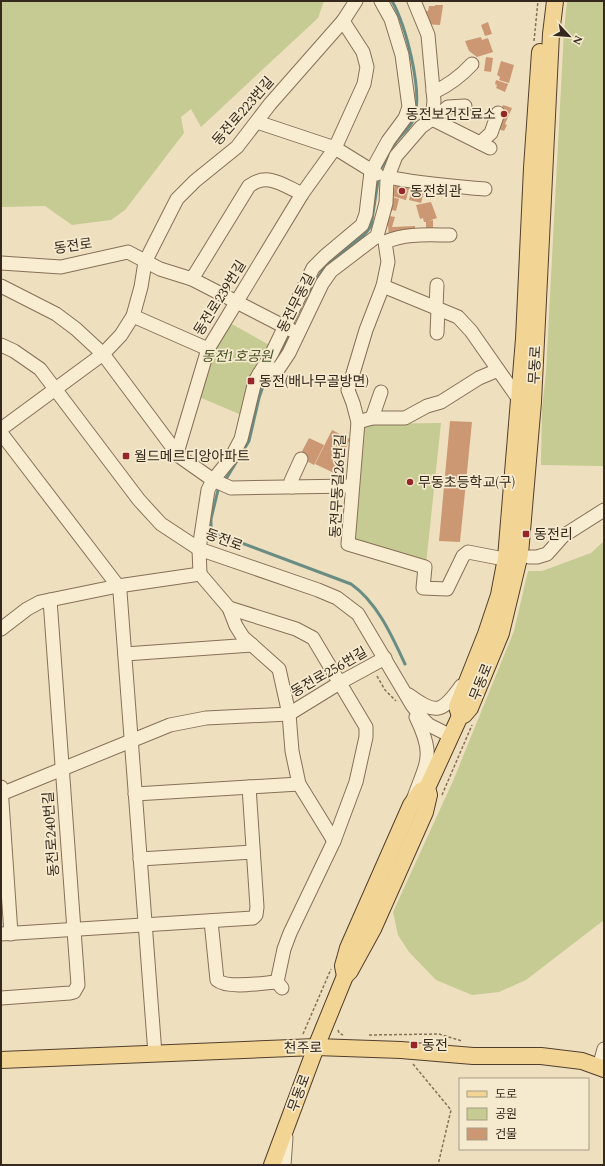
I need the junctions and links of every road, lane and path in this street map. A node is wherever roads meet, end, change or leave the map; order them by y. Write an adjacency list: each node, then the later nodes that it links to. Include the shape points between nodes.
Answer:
1 (356, 1): 6 (street, 동전로223번길)
2 (381, 1): 14 (street, via 391,19 402,54 408,107 405,118)
3 (414, 1): 8 (street, via 428,35)
4 (546, 1): 39 (main road, 무동로, via 537,89)
5 (556, 1): 66 (main road, 무동로, via 551,34 533,402 520,554 500,633 470,708 464,715)
6 (343, 21): 12 (street, 동전로223번길); 13 (street, 동전로239번길, via 363,52 367,67 364,84)
7 (472, 64): 8 (street, via 448,85)
8 (433, 91): 11 (street)
9 (465, 106): 11 (street, via 448,107)
10 (498, 114): 11 (street, via 485,145)
11 (433, 119): 15 (street, via 421,127 402,147 393,162)
12 (257, 122): 13 (street); 20 (street, 동전로223번길, via 237,147 177,199)
13 (335, 148): 14 (street); 17 (street, 동전로239번길)
14 (370, 172): 15 (street); 29 (street, via 366,214 362,225 313,268)
15 (388, 178): 16 (street); 19 (street)
16 (485, 189)
17 (302, 194): 22 (street, via 269,179 257,180 249,186); 26 (street, 동전로239번길)
18 (450, 235): 19 (street, via 410,235)
19 (381, 239): 25 (street, 동전무동길26번길, via 388,262); 31 (street, 동전무동길, via 331,270)
20 (145, 262): 21 (street, 동전로, via 128,252 61,267); 22 (street); 28 (street, 동전로223번길, via 142,287)
21 (1, 263)
22 (192, 279): 26 (street)
23 (436, 285): 27 (street)
24 (1, 286): 34 (street, via 65,320)
25 (383, 286): 27 (street); 41 (street, 동전무동길26번길, via 349,381 348,390)
26 (237, 303): 29 (street); 33 (street, 동전로239번길)
27 (437, 308): 30 (street); 35 (street, via 458,317)
28 (133, 316): 33 (street); 34 (street, 동전로223번길, via 121,335)
29 (284, 327): 31 (street); 36 (street)
30 (437, 333)
31 (299, 334): 36 (street, 동전무동길, via 279,368)
32 (1, 345): 37 (street, 동전로, via 40,369)
33 (208, 349): 43 (street, 동전로239번길)
34 (103, 354): 37 (street, 동전로223번길); 43 (street)
35 (498, 370): 39 (street); 40 (street, 동전무동길26번길, via 479,378 441,402 427,406 405,418)
36 (257, 377): 45 (street, via 241,439 231,458)
37 (55, 389): 42 (street, 동전로223번길); 49 (street, 동전로, via 139,500 161,524)
38 (381, 392): 40 (street)
39 (520, 401): 60 (main road, 무동로, via 506,558 499,595)
40 (372, 418): 41 (street, 동전무동길26번길)
41 (358, 422): 46 (street, 동전무동길26번길)
42 (1, 429): 53 (street)
43 (177, 453): 45 (street)
44 (301, 459): 47 (street, via 291,481)
45 (213, 480): 47 (street, via 231,488); 49 (street, via 205,502)
46 (352, 486): 47 (street); 51 (street, 동전무동길26번길, via 348,544 426,567 424,588 447,589 463,556 468,552)
47 (292, 487)
48 (604, 510): 50 (street, via 563,536 547,554)
49 (199, 549): 52 (street); 59 (street, 동전로, via 337,598 358,614)
50 (529, 557)
51 (499, 558)
52 (200, 574): 53 (street); 55 (street)
53 (118, 586): 54 (street); 58 (street, via 122,603)
54 (50, 600): 56 (street, via 27,609); 69 (street, 동전로240번길)
55 (229, 608): 57 (street, via 236,626); 62 (street, via 307,633 318,644)
56 (1, 629)
57 (252, 645): 58 (street); 65 (street, via 279,669)
58 (125, 654): 68 (street)
59 (385, 658): 62 (street, 동전로256번길); 63 (street, 동전로)
60 (473, 670): 63 (street, via 449,704 441,708 427,707); 66 (main road, 무동로, via 457,708)
61 (375, 674): 64 (path, via 385,690)
62 (341, 682): 65 (street, 동전로256번길); 78 (street, via 366,727 366,736 356,782)
63 (404, 691): 67 (street, 동전로, via 423,719); 77 (street, via 424,734 428,752)
64 (400, 705)
65 (289, 714): 68 (street, via 206,718 182,722); 70 (street, via 292,751)
66 (467, 718): 67 (main road, 무동로); 76 (path)
67 (451, 736): 73 (main road, 무동로)
68 (132, 740): 69 (street); 75 (street)
69 (63, 769): 74 (street); 83 (street, 동전로240번길)
70 (299, 784): 72 (street); 78 (street)
71 (1, 787): 74 (street)
72 (249, 787): 75 (street); 79 (street)
73 (427, 788): 77 (main road, 무동로, via 421,791); 85 (main road, 무동로, via 429,795 425,812 372,929 350,971)
74 (1, 794): 84 (street)
75 (135, 794): 80 (street)
76 (440, 799)
77 (411, 805): 85 (main road, 무동로, via 348,948 343,966)
78 (334, 841): 81 (street, via 290,933 284,949 279,985 220,983 217,980)
79 (253, 852): 80 (street); 81 (street, via 256,915 249,919)
80 (140, 859): 82 (street)
81 (211, 921): 82 (street)
82 (145, 925): 83 (street); 95 (street)
83 (75, 930): 84 (street); 86 (street, 동전로240번길, via 78,985 74,992)
84 (6, 934)
85 (338, 972): 88 (path); 92 (main road, 무동로)
86 (1, 998)
87 (336, 1027): 90 (path, via 339,1033)
88 (302, 1034)
89 (369, 1035): 91 (path, via 439,1034)
90 (346, 1036)
91 (462, 1041)
92 (316, 1047): 94 (main road, 천주로); 95 (main road, 천주로); 98 (main road, 무동로)
93 (604, 1049): 97 (street)
94 (403, 1050): 97 (main road, 천주로, via 473,1056 541,1056 582,1061); 101 (path, via 451,1110)
95 (155, 1054): 96 (main road, 천주로)
96 (1, 1060)
97 (601, 1068)
98 (286, 1126): 99 (main road, 무동로); 100 (street)
99 (272, 1165)
100 (284, 1165)
101 (438, 1165)

